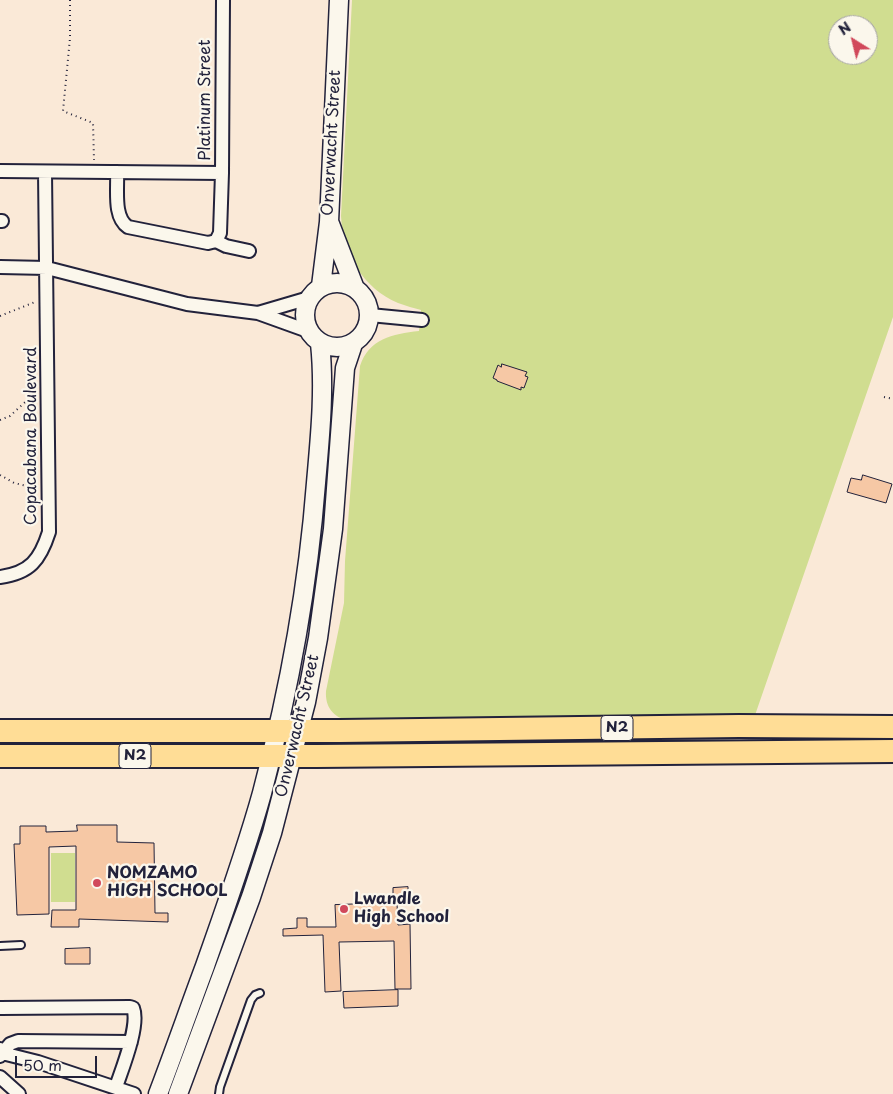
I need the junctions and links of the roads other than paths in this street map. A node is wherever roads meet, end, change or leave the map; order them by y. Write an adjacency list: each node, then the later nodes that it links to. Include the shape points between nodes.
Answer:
1 (224, 0): 6 (street, Platinum Street)
2 (339, 0): 7 (street, Onverwacht Street)
3 (0, 171): 4 (street, Platinum Street)
4 (45, 172): 5 (street, Platinum Street); 11 (street)
5 (117, 172): 6 (street, Platinum Street); 8 (street, via 118,215 122,224 128,228 208,243)
6 (222, 173): 8 (street, via 220,233)
7 (329, 222): 12 (street); 13 (street, Onverwacht Street)
8 (216, 241): 9 (street)
9 (249, 251)
10 (0, 267): 11 (street)
11 (47, 268): 14 (street, via 186,304); 19 (street, Copacabana Boulevard, via 49,532 38,558 14,575)
12 (354, 286): 13 (street, via 338,282); 15 (street, via 366,299)
13 (315, 292): 14 (street); 17 (street, via 304,315)
14 (258, 313): 17 (street)
15 (370, 315): 16 (street); 18 (street, via 366,332)
16 (422, 320)
17 (314, 337): 18 (street, via 337,348); 22 (street, Onverwacht Street, via 323,366 321,422 313,524 292,668)
18 (353, 344): 22 (street, Onverwacht Street, via 345,368 333,529 306,702)
19 (0, 577)
20 (893, 727): 22 (highway, N2)
21 (0, 731): 22 (highway, N2)
22 (288, 731): 25 (street, Onverwacht Street)
23 (893, 751): 25 (highway, N2)
24 (0, 756): 25 (highway, N2)
25 (281, 756): 36 (street, Onverwacht Street, via 263,791); 37 (street, Onverwacht Street, via 272,833)
26 (21, 945): 27 (lane)
27 (0, 946)
28 (260, 993): 38 (lane, via 251,1000)
29 (0, 1008): 30 (street, via 130,1007 135,1014)
30 (131, 1042): 31 (street, via 18,1040); 33 (street)
31 (1, 1053): 33 (street)
32 (0, 1077): 34 (street)
33 (116, 1087): 35 (street)
34 (19, 1094)
35 (134, 1094)
36 (158, 1094)
37 (178, 1094)
38 (219, 1094)

